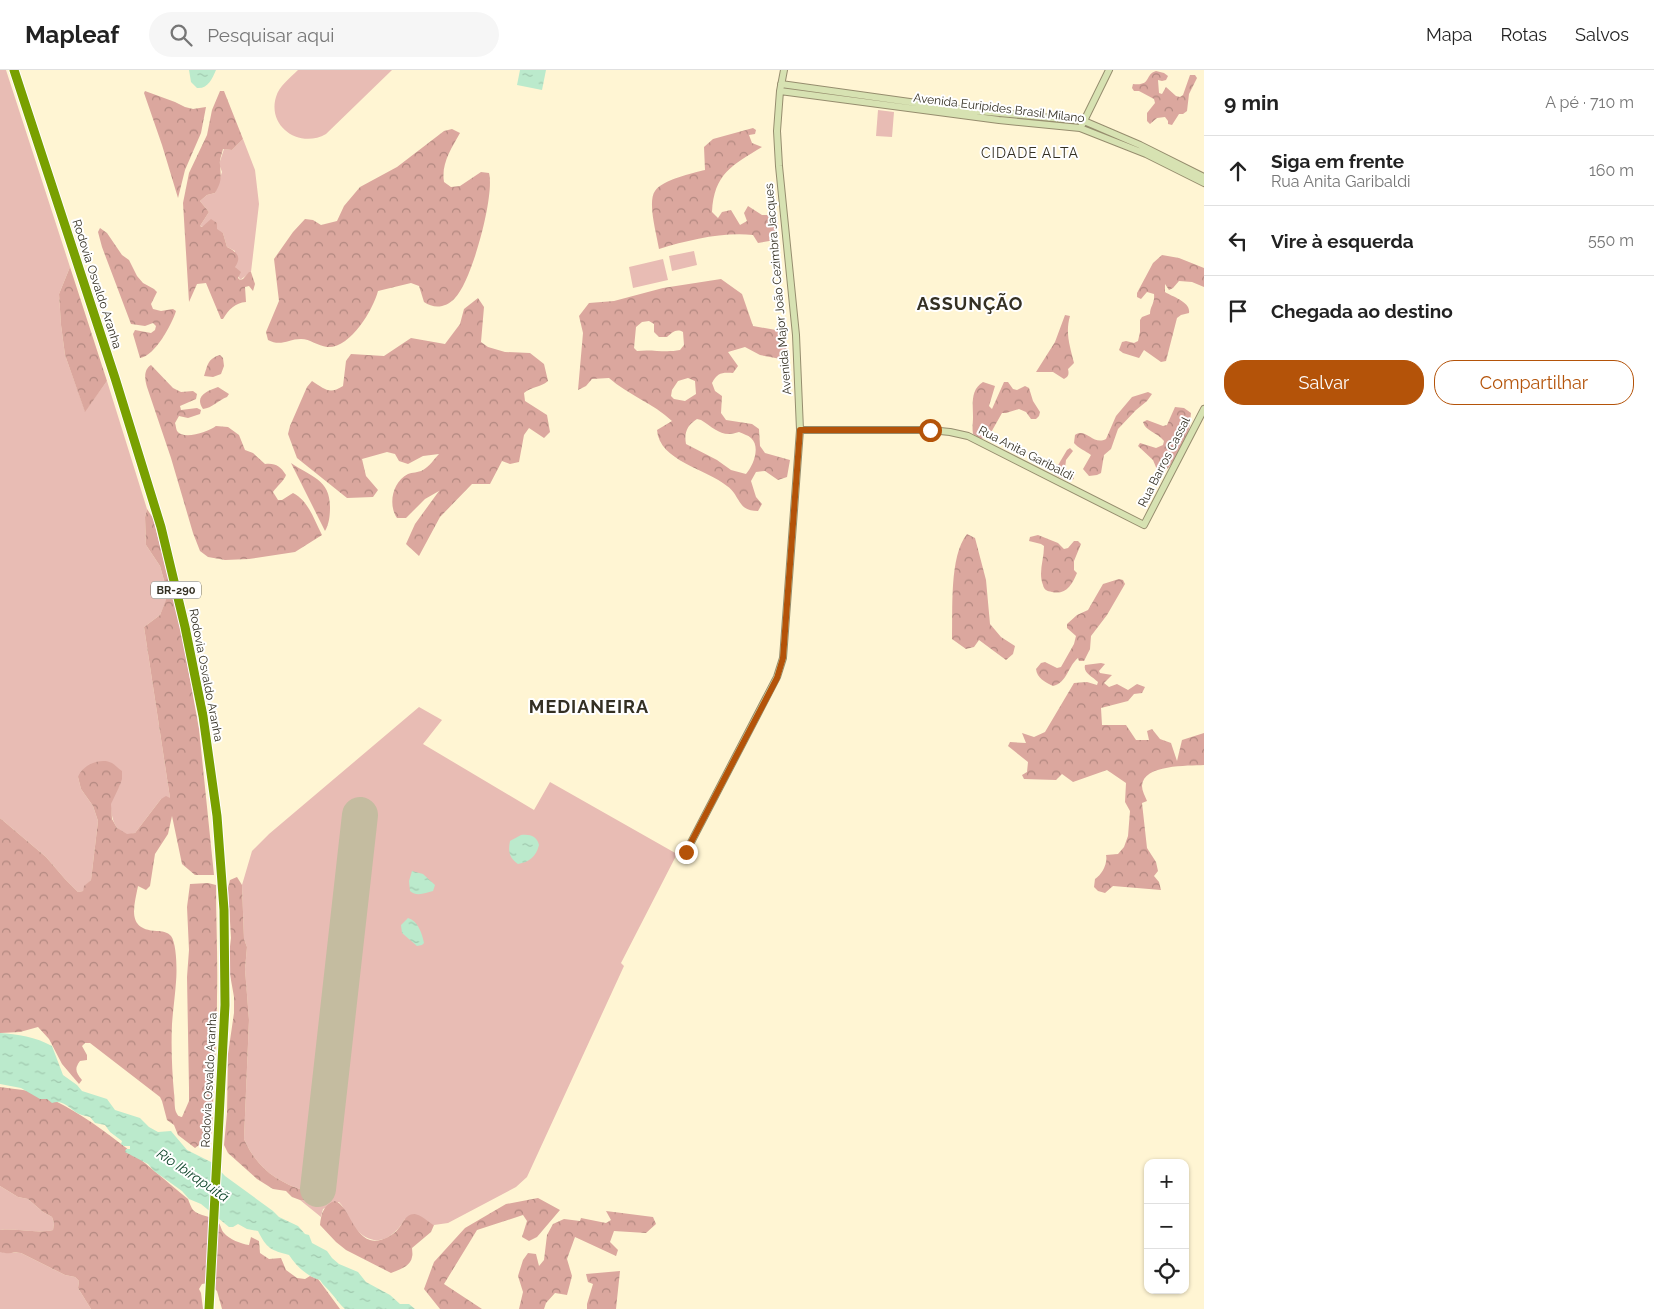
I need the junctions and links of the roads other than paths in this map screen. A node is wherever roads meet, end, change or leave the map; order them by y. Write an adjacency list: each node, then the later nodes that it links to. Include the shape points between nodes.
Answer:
1 (14, 70): 13 (highway, Rodovia Osvaldo Aranha / BR-290, via 161,527 203,716 215,798 224,910 225,1005)
2 (784, 70): 4 (street, Avenida Major João Cezimbra Jacques)
3 (1110, 70): 5 (street)
4 (781, 88): 5 (street, Avenida Euripides Brasil Milano); 10 (street, Avenida Major João Cezimbra Jacques, via 777,121 779,166 796,335)
5 (1082, 125): 6 (street, Avenida Euripides Brasil Milano)
6 (1148, 151): 7 (street, Avenida Euripides Brasil Milano); 8 (street, Avenida Euripides Brasil Milano)
7 (1204, 177)
8 (1204, 183)
9 (1204, 409): 11 (street, Rua Barros Cassal)
10 (800, 430): 11 (street, Rua Anita Garibaldi, via 930,430 968,436); 12 (street, Avenida Major João Cezimbra Jacques, via 783,658 777,678)
11 (1144, 526)
12 (686, 852)
13 (210, 1306)

